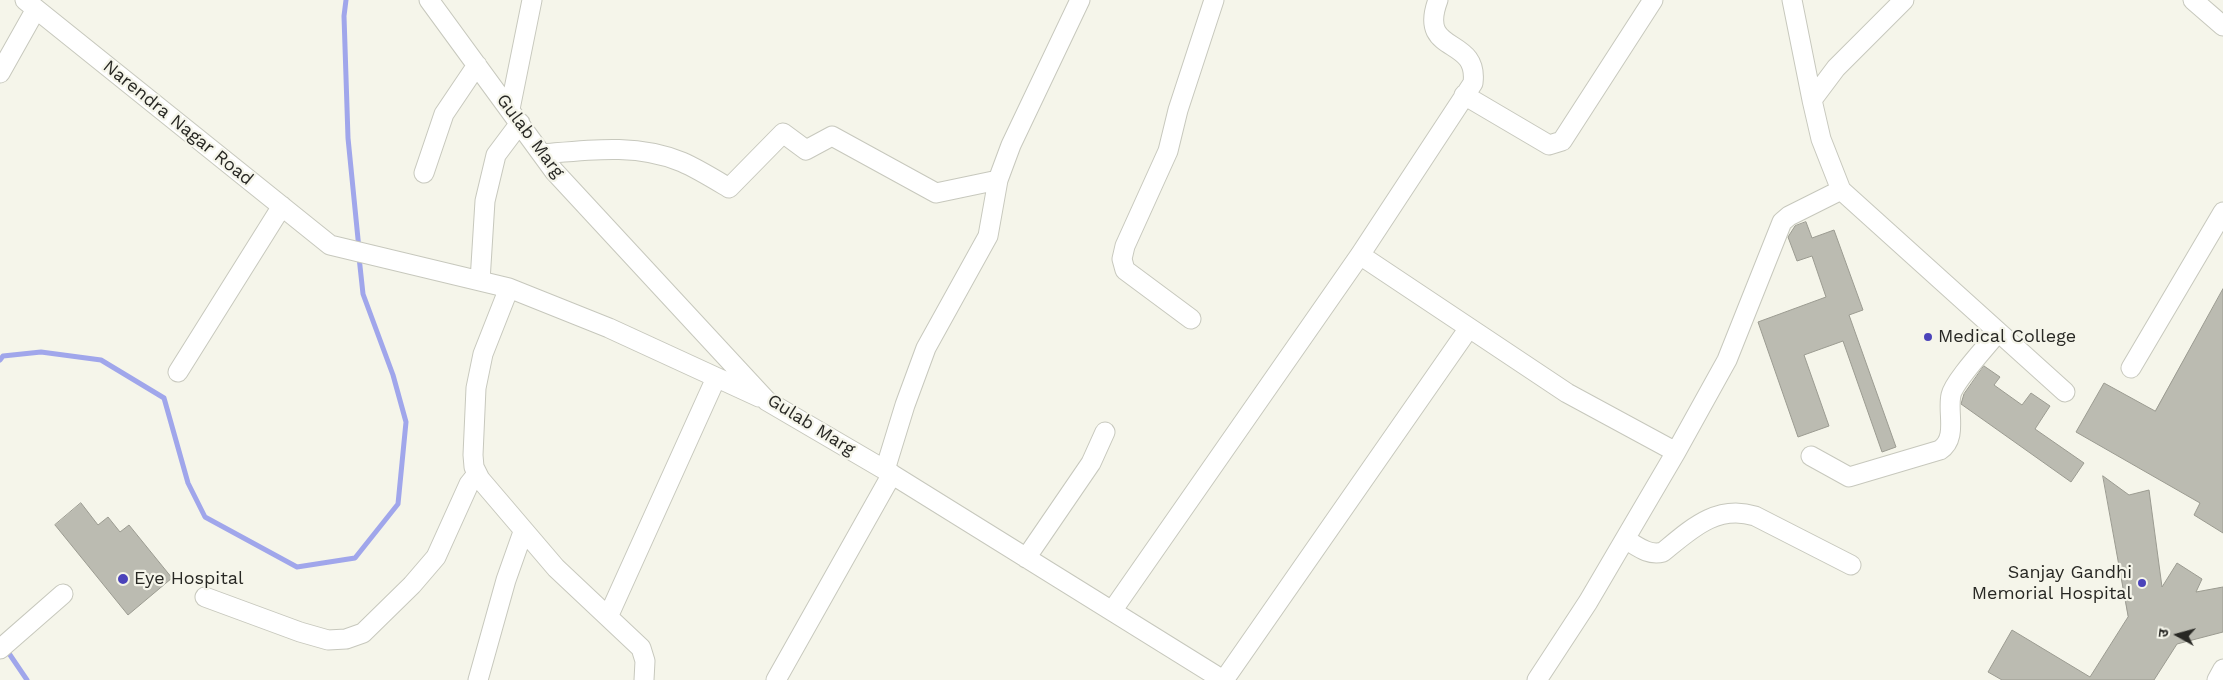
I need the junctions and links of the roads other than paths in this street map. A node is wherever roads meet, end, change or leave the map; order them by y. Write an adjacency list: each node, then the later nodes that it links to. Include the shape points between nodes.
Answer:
1 (429, 0): 12 (street, Gulab Marg)
2 (532, 0): 16 (street)
3 (1080, 0): 19 (street, via 1011,145)
4 (1214, 0): 26 (street, via 1168,151 1124,246 1122,259 1124,270)
5 (1438, 0): 14 (street, via 1433,24 1438,37 1467,55 1474,70 1473,83)
6 (1653, 0): 14 (street, via 1562,141 1549,145)
7 (1792, 0): 15 (street)
8 (1904, 0): 15 (street, via 1836,68)
9 (2193, 0): 11 (street)
10 (31, 4): 13 (street); 21 (street, Narendra Nagar Road)
11 (2223, 26)
12 (477, 64): 16 (street, Gulab Marg); 18 (street, via 444,114)
13 (0, 73)
14 (1464, 95): 23 (street)
15 (1812, 100): 20 (street, via 1821,139)
16 (515, 116): 17 (street, Gulab Marg); 24 (street, via 496,155 485,201)
17 (542, 154): 19 (street, via 604,148 652,152 682,162 729,188 783,133 806,150 832,136 936,193); 33 (street, Gulab Marg, via 554,171)
18 (424, 173)
19 (998, 180): 37 (street, via 988,236 926,348 905,405)
20 (1841, 190): 28 (street); 35 (street, via 1782,222 1727,360)
21 (282, 206): 24 (street, Narendra Nagar Road, via 330,245); 30 (street)
22 (2223, 212): 29 (street)
23 (1360, 255): 27 (street); 45 (street)
24 (480, 281): 25 (street)
25 (510, 288): 31 (street, via 610,328); 38 (street, via 478,374 473,455)
26 (1191, 319)
27 (1469, 328): 35 (street, via 1567,393); 52 (street)
28 (1998, 332): 32 (street); 36 (street, via 1951,392 1950,436 1946,446 1940,450 1850,478)
29 (2131, 368)
30 (178, 372)
31 (716, 378): 33 (street); 46 (street)
32 (2065, 392)
33 (767, 401): 37 (street, Gulab Marg)
34 (1106, 432): 41 (street, via 1091,463)
35 (1676, 452): 40 (street)
36 (1811, 456)
37 (889, 472): 41 (street, Gulab Marg); 51 (street)
38 (478, 474): 39 (street); 44 (street, via 469,484 436,557 362,633 346,639 328,640)
39 (523, 532): 46 (street); 49 (street)
40 (1625, 539): 42 (street, via 1656,554 1714,516 1743,512); 53 (street)
41 (1026, 558): 45 (street, Gulab Marg)
42 (1851, 565)
43 (63, 594): 47 (street)
44 (205, 597)
45 (1112, 611): 52 (street, Gulab Marg)
46 (608, 617): 50 (street, via 641,648 645,661)
47 (6, 644)
48 (2223, 669): 54 (street)
49 (478, 680)
50 (644, 680)
51 (776, 680)
52 (1223, 680)
53 (1537, 680)
54 (2217, 680)

